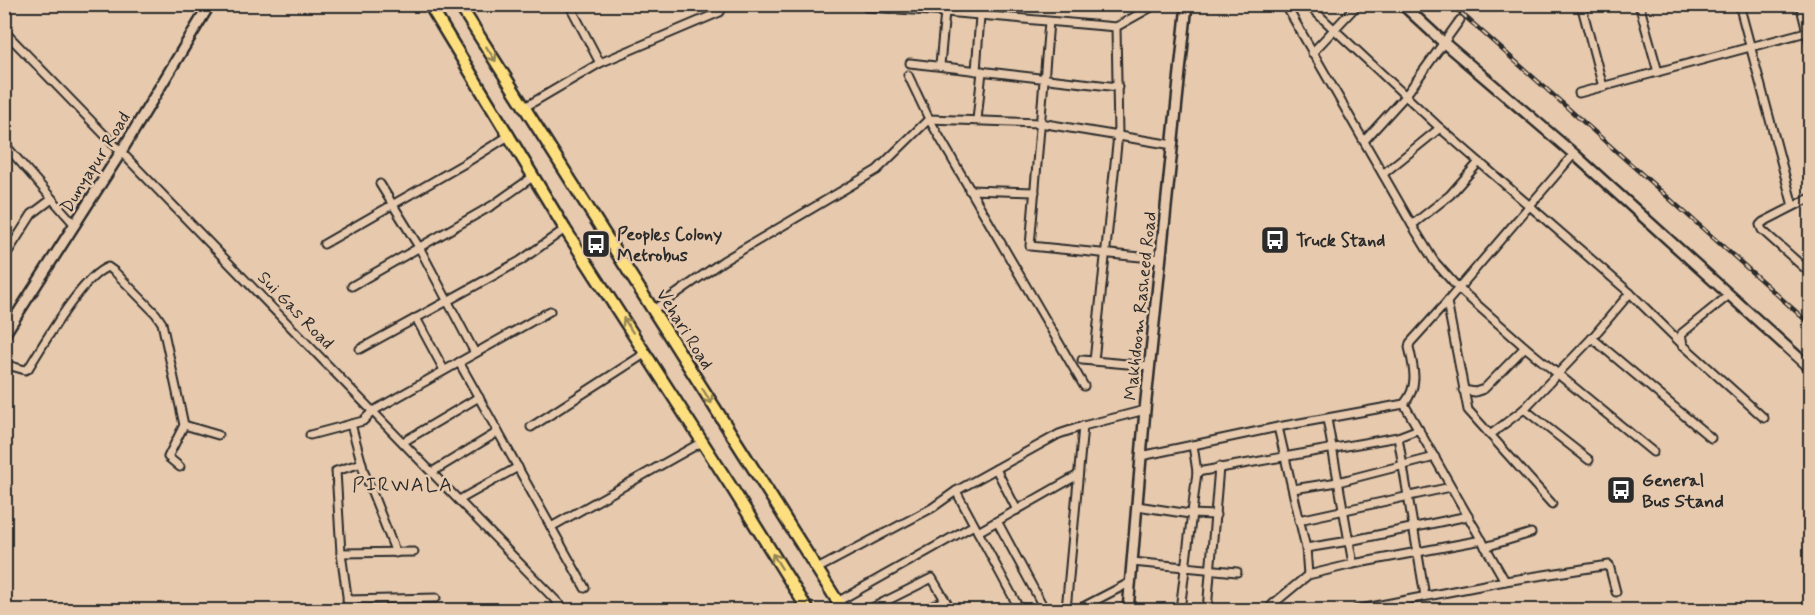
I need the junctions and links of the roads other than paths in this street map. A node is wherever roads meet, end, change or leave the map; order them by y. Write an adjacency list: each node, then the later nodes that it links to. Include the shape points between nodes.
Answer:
1 (210, 4): 50 (street, Dunyapur Road)
2 (429, 4): 45 (main road)
3 (459, 4): 40 (main road, Vehari Road, one-way to 40)
4 (569, 4): 29 (street)
5 (724, 4): 29 (street, via 720,12)
6 (1157, 4): 21 (street)
7 (1187, 4): 48 (street, Makhdoom Rasheed Road)
8 (1284, 4): 28 (street)
9 (1307, 4): 22 (street)
10 (1358, 4): 22 (street)
11 (1402, 4): 25 (street)
12 (1581, 4): 37 (street)
13 (1639, 4): 33 (street)
14 (1739, 4): 27 (street)
15 (1800, 4): 24 (street)
16 (866, 7): 17 (street)
17 (945, 12): 18 (street); 31 (street)
18 (980, 16): 20 (street); 32 (street)
19 (1460, 20): 25 (street)
20 (1049, 22): 21 (street); 35 (street)
21 (1116, 27): 36 (street)
22 (1334, 30): 28 (street); 39 (street)
23 (4, 31): 50 (street, Sui Gas Road)
24 (1809, 32): 26 (street); 27 (street)
25 (1443, 42): 39 (street); 51 (street)
26 (1810, 44)
27 (1752, 47): 33 (street); 62 (street)
28 (1312, 53): 47 (street)
29 (600, 63): 40 (street)
30 (910, 63): 31 (street)
31 (940, 65): 32 (street)
32 (979, 71): 35 (street); 42 (street)
33 (1658, 72): 37 (street)
34 (908, 75): 41 (street)
35 (1044, 80): 36 (street); 43 (street)
36 (1118, 87): 46 (street)
37 (1603, 87): 38 (street)
38 (1579, 93)
39 (1406, 94): 44 (street); 47 (street)
40 (525, 107): 80 (main road, Vehari Road)
41 (929, 119): 42 (street); 56 (street); 80 (street, via 877,170 723,261)
42 (977, 120): 43 (street)
43 (1040, 123): 46 (street); 57 (street)
44 (1440, 128): 52 (street); 53 (street)
45 (510, 135): 54 (main road); 60 (street)
46 (1118, 135): 48 (street); 70 (street)
47 (1364, 141): 53 (street)
48 (1173, 146): 72 (street, Makhdoom Rasheed Road)
49 (8, 148): 59 (street)
50 (121, 152): 63 (street, Dunyapur Road); 104 (street, Sui Gas Road)
51 (1574, 154): 61 (street); 77 (street)
52 (1479, 162): 61 (street); 64 (street, via 1450,195)
53 (1383, 174): 64 (street)
54 (534, 176): 65 (main road); 69 (street, via 493,205)
55 (380, 184): 60 (street)
56 (969, 190): 57 (street); 98 (street)
57 (1035, 192): 70 (street, via 1030,246)
58 (1810, 198): 62 (street)
59 (52, 199): 63 (street); 67 (street, via 32,214)
60 (393, 205): 68 (street); 69 (street)
61 (1530, 205): 75 (street); 76 (street)
62 (1793, 206): 73 (street, via 1760,227)
63 (75, 225): 83 (street, Dunyapur Road)
64 (1412, 225): 75 (street, via 1434,261)
65 (565, 229): 78 (street, via 520,261); 89 (main road, one-way to 65)
66 (4, 238): 67 (street)
67 (14, 243): 71 (street)
68 (324, 244)
69 (419, 247): 74 (street); 78 (street)
70 (1105, 252): 72 (street); 91 (street)
71 (4, 258)
72 (1161, 259): 94 (street, Makhdoom Rasheed Road)
73 (1810, 273)
74 (352, 286)
75 (1458, 288): 79 (street); 86 (street)
76 (1630, 293): 84 (street); 85 (street)
77 (1728, 295): 85 (street, via 1681,334); 95 (street)
78 (448, 301): 82 (street); 88 (street)
79 (1447, 302): 99 (street); 101 (street, via 1410,343 1415,383)
80 (653, 310): 166 (main road, Vehari Road, one-way to 166)
81 (550, 311): 88 (street)
82 (416, 318): 87 (street); 96 (street)
83 (4, 335)
84 (1592, 338): 97 (street); 118 (street)
85 (1683, 345): 105 (street)
86 (1525, 347): 97 (street); 99 (street, via 1489,386 1480,391)
87 (360, 349)
88 (475, 353): 92 (street)
89 (646, 353): 110 (street); 120 (main road)
90 (1082, 360): 91 (street)
91 (1094, 361): 94 (street)
92 (459, 362): 96 (street); 100 (street)
93 (4, 364): 108 (street, via 28,369 80,292 108,267 162,323)
94 (1150, 366): 103 (street, Makhdoom Rasheed Road)
95 (1810, 368)
96 (444, 370): 104 (street)
97 (1557, 374): 102 (street); 123 (street)
98 (1084, 386)
99 (1463, 390): 116 (street, via 1468,410)
100 (479, 397): 113 (street); 119 (street)
101 (1404, 404): 106 (street); 112 (street)
102 (1524, 409): 116 (street); 127 (street)
103 (1145, 410): 109 (street); 124 (street, Makhdoom Rasheed Road)
104 (373, 411): 107 (street, via 363,421); 119 (street, Sui Gas Road)
105 (1764, 418)
106 (1327, 419): 111 (street); 122 (street)
107 (351, 424): 115 (street); 128 (street)
108 (184, 425): 114 (street); 129 (street, via 168,455)
109 (1083, 426): 133 (street, via 1059,434); 136 (street)
110 (531, 427)
111 (1278, 427): 121 (street); 126 (street)
112 (1419, 429): 117 (street); 125 (street)
113 (498, 432): 130 (street); 134 (street)
114 (218, 435)
115 (310, 435)
116 (1490, 435): 143 (street)
117 (1398, 437): 122 (street); 132 (street)
118 (1711, 438)
119 (403, 442): 134 (street, Sui Gas Road)
120 (702, 442): 152 (street); 181 (main road, one-way to 120)
121 (1193, 445): 124 (street); 135 (street)
122 (1332, 449): 126 (street); 137 (street)
123 (1653, 452)
124 (1141, 456): 144 (street, Makhdoom Rasheed Road)
125 (1435, 457): 132 (street); 138 (street)
126 (1285, 458): 131 (street); 139 (street)
127 (1589, 460)
128 (362, 463): 161 (street); 162 (street, via 336,471)
129 (180, 467)
130 (518, 467): 142 (street); 152 (street)
131 (1219, 467): 135 (street); 148 (street)
132 (1403, 467): 137 (street); 141 (street)
133 (996, 469): 140 (street); 145 (street)
134 (432, 472): 142 (street, Sui Gas Road)
135 (1197, 472): 147 (street)
136 (1078, 475): 145 (street); 187 (street)
137 (1338, 482): 139 (street); 146 (street)
138 (1452, 487): 141 (street); 149 (street)
139 (1293, 489): 150 (street)
140 (956, 491): 154 (street); 166 (street, via 932,508)
141 (1408, 497): 146 (street); 153 (street)
142 (459, 500): 180 (street, Sui Gas Road)
143 (1552, 504)
144 (1137, 506): 147 (street); 163 (street, Makhdoom Rasheed Road)
145 (1017, 510): 151 (street)
146 (1344, 511): 150 (street); 156 (street)
147 (1190, 514): 148 (street); 165 (street)
148 (1216, 515): 167 (street)
149 (1468, 516): 153 (street); 157 (street)
150 (1299, 520): 158 (street)
151 (997, 521): 154 (street); 186 (street)
152 (551, 527): 172 (street)
153 (1414, 527): 156 (street); 159 (street)
154 (976, 529): 178 (street); 185 (street)
155 (1531, 533): 157 (street)
156 (1349, 541): 158 (street); 164 (street)
157 (1484, 544): 159 (street); 170 (street)
158 (1306, 548): 169 (street)
159 (1418, 551): 164 (street); 174 (street)
160 (414, 552): 161 (street)
161 (396, 553): 162 (street)
162 (341, 554): 176 (street)
163 (1132, 562): 165 (street); 171 (street, Makhdoom Rasheed Road)
164 (1353, 564): 169 (street)
165 (1184, 568): 167 (street); 190 (street)
166 (817, 569): 178 (main road, Vehari Road)
167 (1210, 569): 168 (street); 191 (street)
168 (1237, 572)
169 (1308, 575): 192 (street)
170 (1505, 581): 173 (street, via 1609,564); 174 (street)
171 (1131, 582): 188 (street); 189 (street, Makhdoom Rasheed Road)
172 (585, 588)
173 (1616, 592)
174 (1425, 597): 193 (street)
175 (436, 598): 176 (street)
176 (347, 600): 179 (street)
177 (945, 600): 182 (street, via 935,579 929,578); 183 (street); 184 (street)
178 (840, 606)
179 (349, 610)
180 (563, 610)
181 (808, 610)
182 (868, 610)
183 (925, 610)
184 (951, 610)
185 (1020, 610)
186 (1045, 610)
187 (1066, 610)
188 (1077, 610)
189 (1128, 610)
190 (1180, 610)
191 (1207, 610)
192 (1268, 610)
193 (1355, 610)

